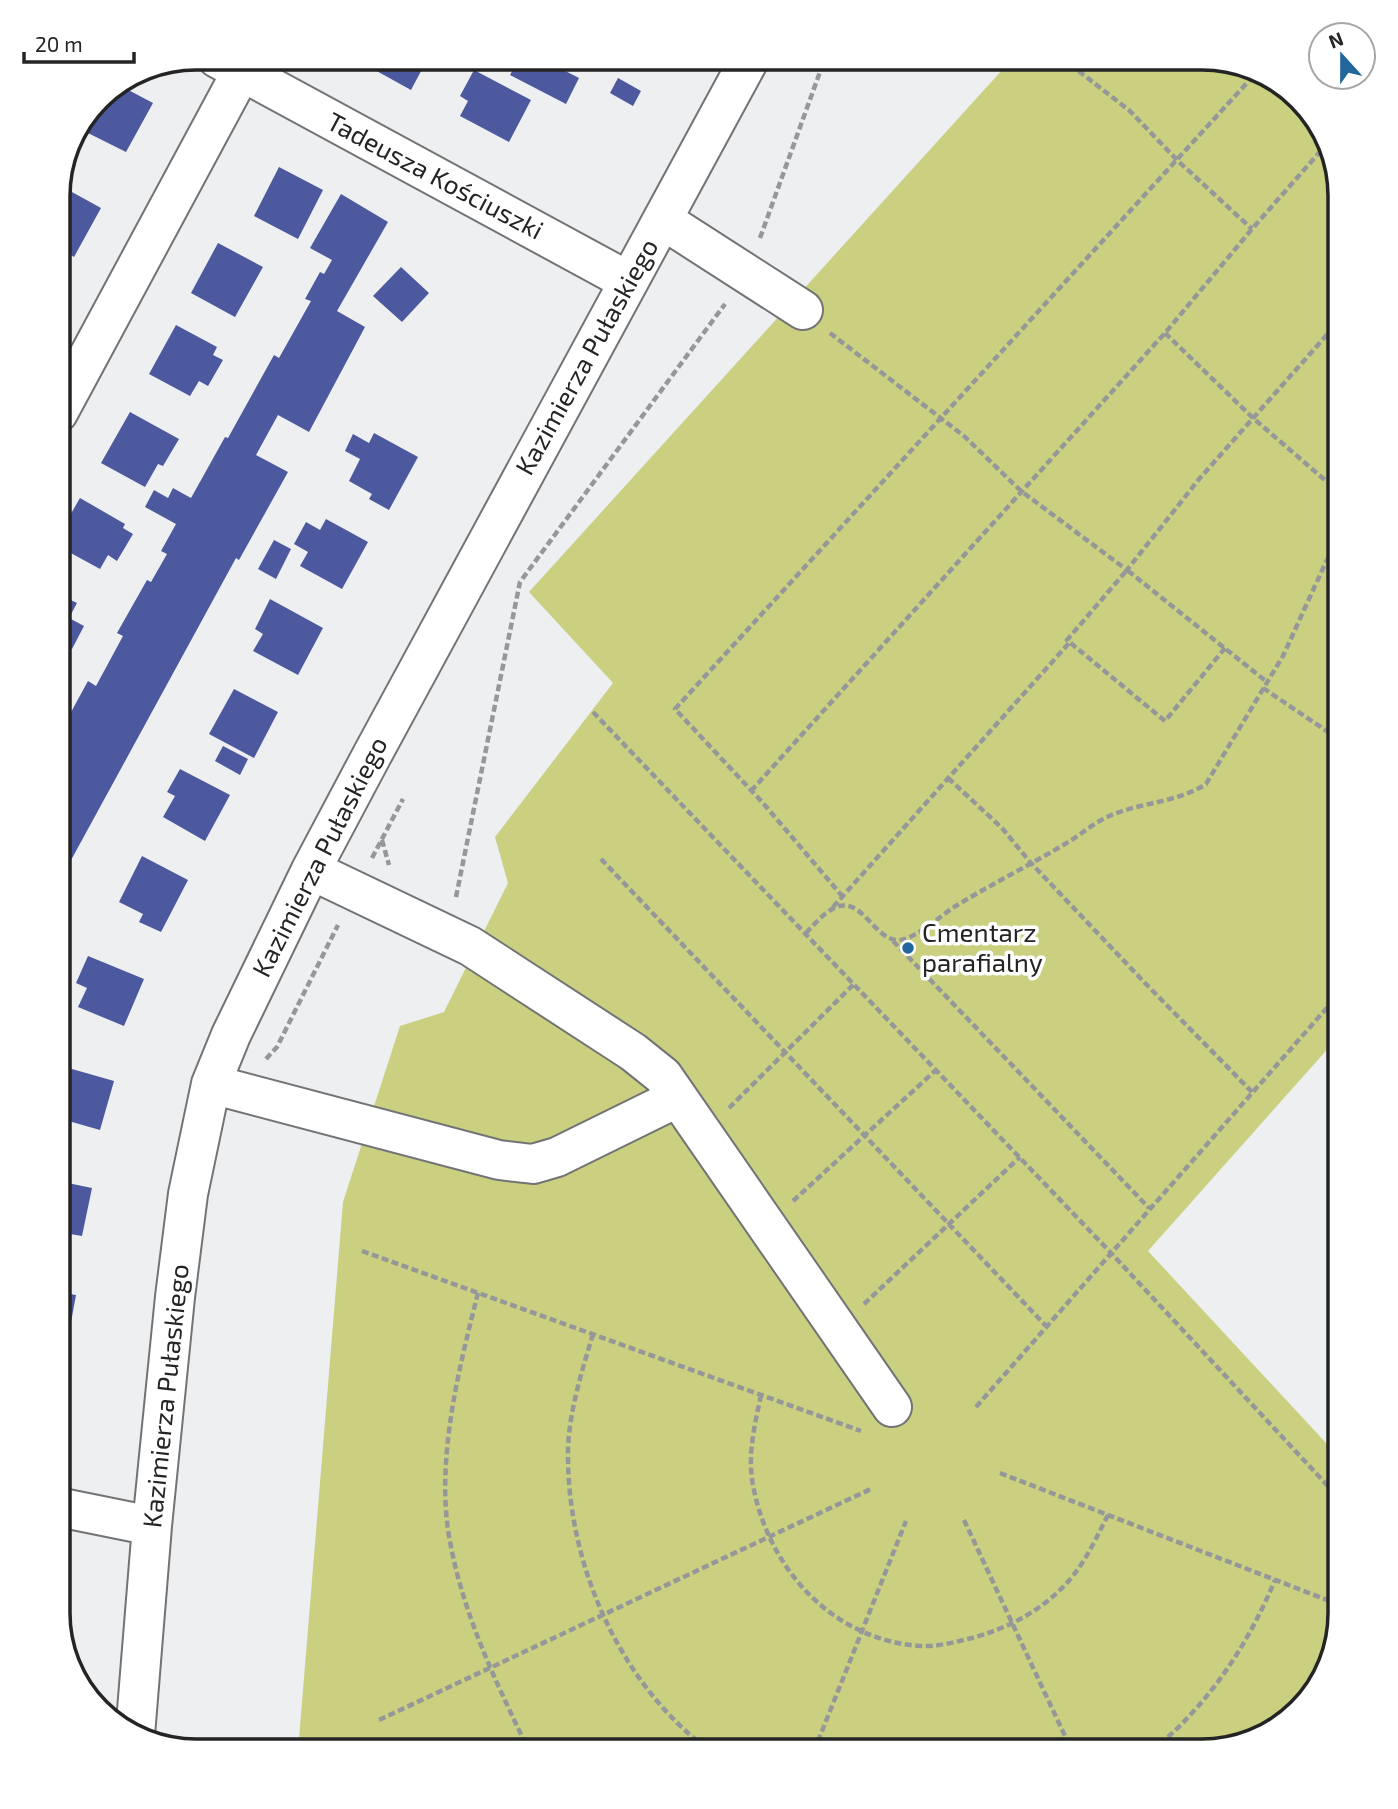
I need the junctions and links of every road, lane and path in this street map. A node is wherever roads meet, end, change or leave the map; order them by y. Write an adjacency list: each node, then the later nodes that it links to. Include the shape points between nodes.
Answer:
1 (226, 70): 16 (street, Tadeusza Kościuszki)
2 (240, 70): 12 (street, Tadeusza Kościuszki)
3 (744, 70): 9 (street, Kazimierza Pułaskiego)
4 (821, 70): 11 (path)
5 (1077, 70): 8 (path, via 1130,111)
6 (1250, 80): 8 (path)
7 (1320, 152): 10 (path)
8 (1177, 160): 10 (path); 18 (path)
9 (663, 220): 11 (street); 12 (street, Kazimierza Pułaskiego)
10 (1252, 229): 14 (path)
11 (747, 274): 13 (street); 39 (path, via 520,582)
12 (628, 281): 34 (street, Kazimierza Pułaskiego)
13 (803, 310): 18 (path)
14 (1165, 333): 17 (path); 20 (path)
15 (1328, 334): 17 (path)
16 (70, 389)
17 (1253, 418): 19 (path); 22 (path)
18 (940, 419): 20 (path); 30 (path, via 674,709)
19 (1328, 483)
20 (1021, 491): 22 (path); 30 (path)
21 (1328, 558): 25 (path)
22 (1128, 570): 23 (path, via 1067,640); 24 (path)
23 (1070, 642): 24 (path, via 1165,721); 29 (path)
24 (1225, 648): 25 (path)
25 (1267, 682): 26 (path)
26 (1263, 688): 28 (path); 33 (path, via 1206,784 1104,819)
27 (593, 712): 38 (path)
28 (1328, 732)
29 (948, 778): 33 (path, via 1002,828); 36 (path)
30 (751, 791): 36 (path)
31 (403, 799): 35 (path)
32 (601, 859): 43 (path)
33 (1030, 862): 40 (path, via 906,939); 46 (path)
34 (312, 870): 35 (street); 45 (street, Kazimierza Pułaskiego, via 231,1035)
35 (355, 892): 39 (street); 45 (path, via 277,1047)
36 (842, 897): 37 (path)
37 (830, 910): 38 (path); 40 (path, via 843,905 859,910)
38 (806, 933): 41 (path)
39 (448, 935): 47 (street, via 633,1052 663,1076)
40 (892, 940): 51 (path)
41 (854, 984): 43 (path); 44 (path)
42 (1328, 1006): 46 (path)
43 (785, 1052): 48 (path); 49 (path)
44 (936, 1070): 49 (path); 50 (path)
45 (224, 1088): 47 (street, via 499,1160 533,1164 557,1157); 70 (street, Kazimierza Pułaskiego, via 188,1194)
46 (1252, 1092): 51 (path)
47 (677, 1098): 48 (street)
48 (703, 1133): 53 (street)
49 (864, 1135): 52 (path); 53 (path)
50 (1020, 1157): 52 (path); 55 (path)
51 (1149, 1208): 55 (path)
52 (949, 1224): 57 (path); 58 (path)
53 (767, 1225): 58 (street)
54 (362, 1251): 56 (path)
55 (1112, 1254): 57 (path); 64 (path)
56 (478, 1293): 59 (path); 77 (path, via 458,1373 447,1485 449,1534 459,1582)
57 (1048, 1327): 61 (path)
58 (838, 1329): 62 (street)
59 (593, 1334): 60 (path); 74 (path, via 579,1382 568,1457 576,1532)
60 (761, 1395): 62 (path); 71 (path, via 751,1459 752,1484)
61 (976, 1407)
62 (882, 1421)
63 (1000, 1473): 67 (path)
64 (1328, 1486)
65 (873, 1488): 71 (path)
66 (70, 1509): 70 (street)
67 (1108, 1515): 72 (path); 75 (path, via 1085,1560 1064,1586)
68 (964, 1520): 75 (path)
69 (906, 1521): 76 (path)
70 (152, 1526): 79 (street, Kazimierza Pułaskiego)
71 (770, 1537): 74 (path); 76 (path, via 779,1559 802,1589 840,1620)
72 (1275, 1580): 73 (path); 84 (path, via 1241,1650 1189,1717)
73 (1328, 1600)
74 (603, 1615): 77 (path); 81 (path, via 641,1681)
75 (1013, 1625): 76 (path, via 948,1644 920,1646 888,1641); 83 (path)
76 (862, 1630): 82 (path)
77 (490, 1668): 78 (path); 80 (path)
78 (379, 1720)
79 (136, 1723)
80 (524, 1739)
81 (694, 1739)
82 (819, 1739)
83 (1066, 1739)
84 (1165, 1739)

